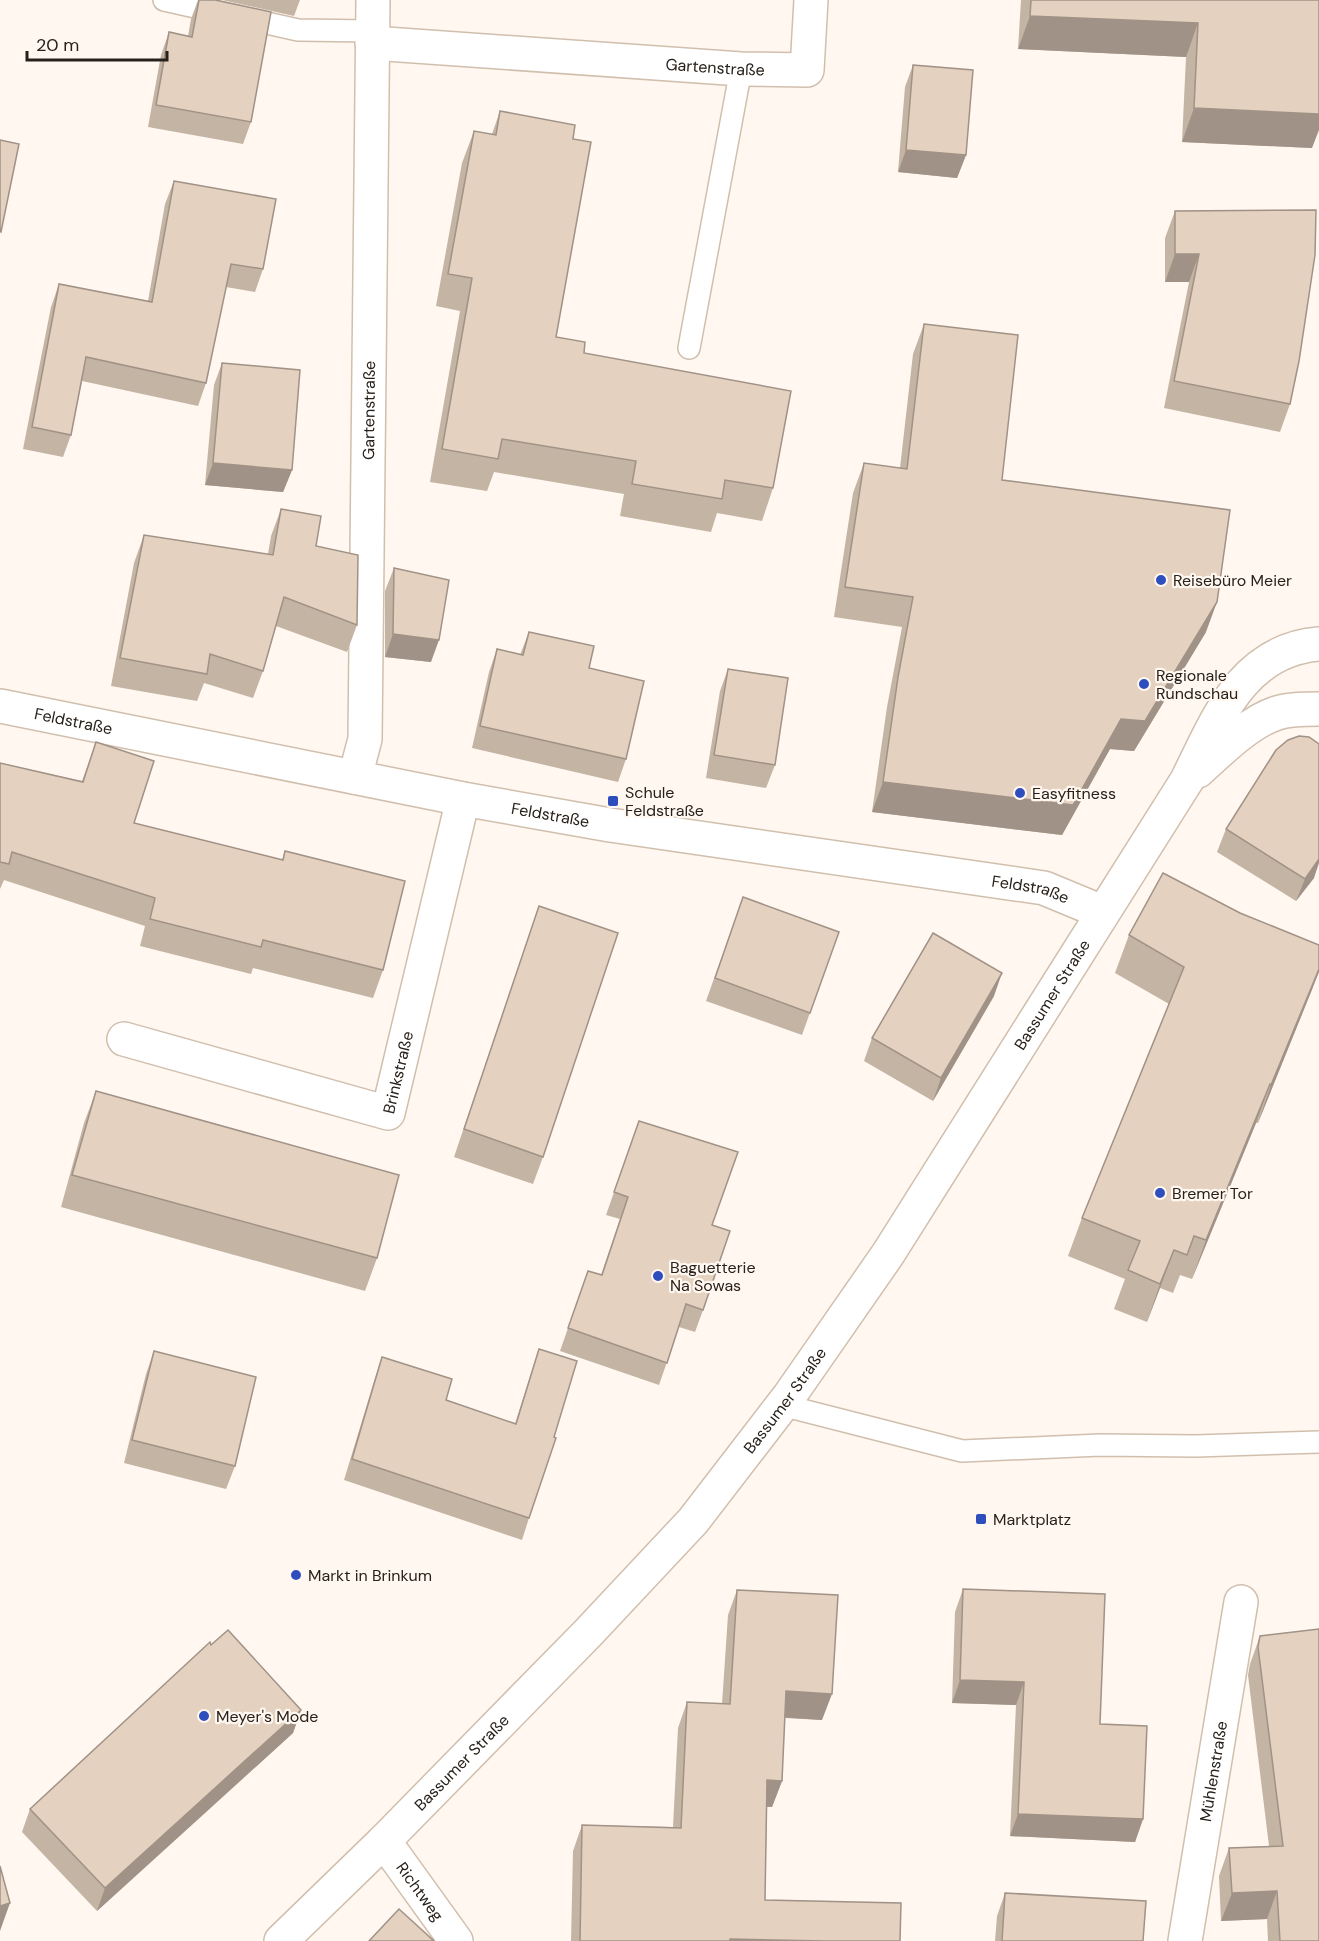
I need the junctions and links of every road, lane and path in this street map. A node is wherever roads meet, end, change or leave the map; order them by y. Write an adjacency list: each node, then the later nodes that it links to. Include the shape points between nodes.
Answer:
1 (164, 0): 3 (lane, via 298,30)
2 (811, 0): 4 (street, Gartenstraße, via 807,70)
3 (372, 25): 4 (street, Gartenstraße); 9 (street, Gartenstraße, via 364,739)
4 (741, 69): 5 (lane)
5 (689, 348)
6 (1319, 644): 10 (street, Bassumer Straße, via 1280,654 1240,684 1222,710)
7 (0, 706): 9 (street, Feldstraße)
8 (1319, 709): 10 (street, Bassumer Straße, via 1277,713 1257,723)
9 (355, 777): 11 (street, Feldstraße)
10 (1187, 780): 12 (street, Bassumer Straße)
11 (463, 799): 12 (street, Feldstraße, via 610,825 1044,888); 13 (street, Brinkstraße, via 388,1113)
12 (1102, 912): 14 (street, Bassumer Straße, via 888,1254)
13 (124, 1039)
14 (782, 1405): 15 (lane, via 962,1451); 17 (street, Bassumer Straße, via 693,1521)
15 (1319, 1442)
16 (1241, 1602): 20 (street, Mühlenstraße)
17 (384, 1841): 18 (street, Bassumer Straße); 19 (street, Richtweg)
18 (281, 1941)
19 (456, 1941)
20 (1185, 1941)

